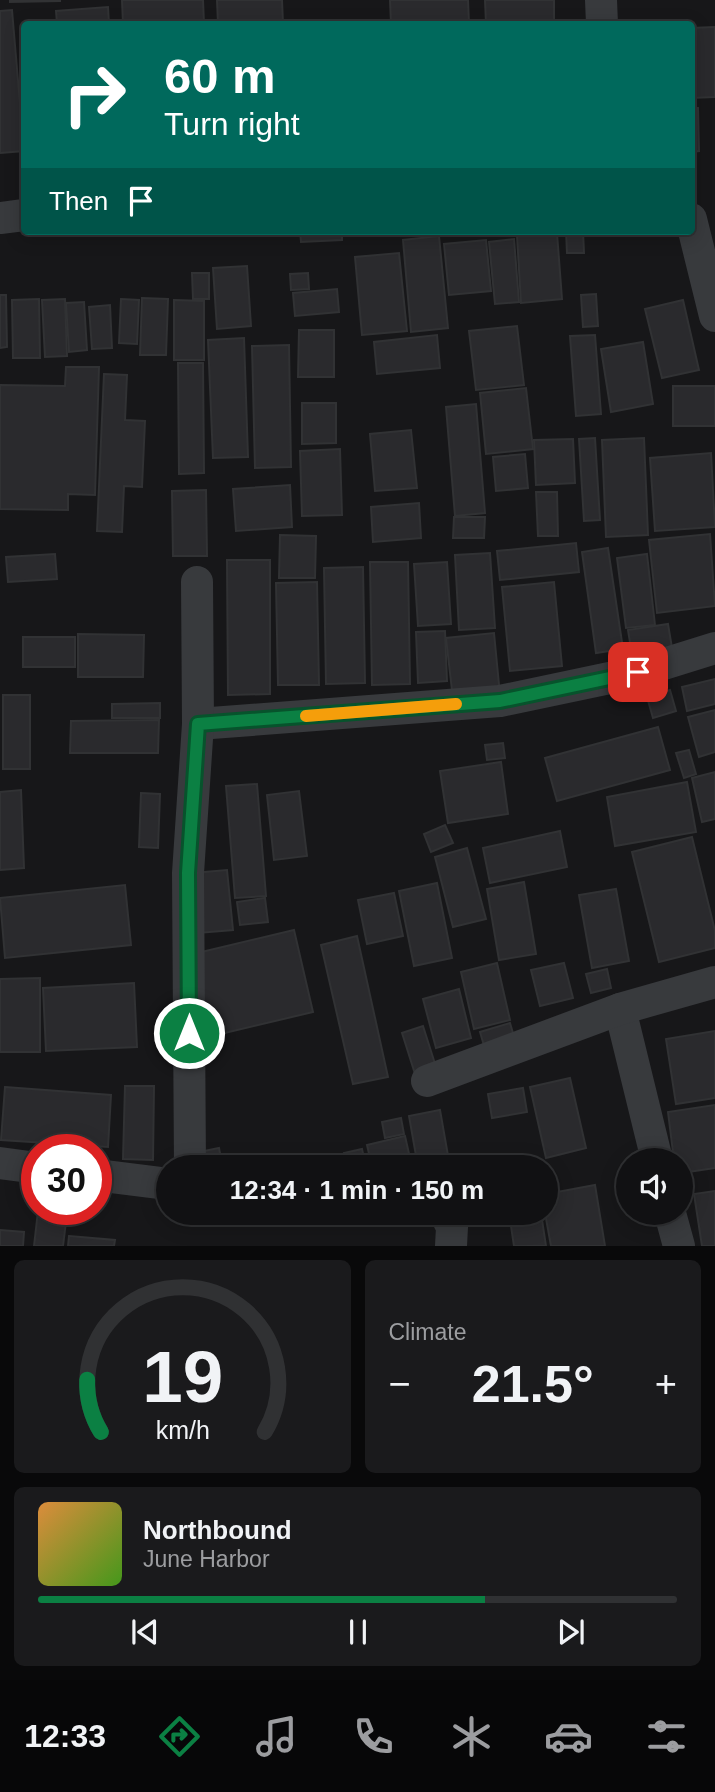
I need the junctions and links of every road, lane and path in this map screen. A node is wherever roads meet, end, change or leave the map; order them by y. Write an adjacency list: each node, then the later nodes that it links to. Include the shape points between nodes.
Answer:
1 (601, 0): 2 (street)
2 (602, 21)
3 (715, 211): 4 (street)
4 (695, 213)
5 (21, 215): 6 (street)
6 (0, 218)
7 (695, 235): 8 (street)
8 (715, 316)
9 (197, 582): 11 (street)
10 (715, 648): 11 (street, via 638,672 500,701)
11 (198, 724): 16 (street, via 188,873)
12 (715, 982): 13 (street)
13 (620, 1009): 14 (street); 15 (street)
14 (427, 1081)
15 (654, 1148)
16 (190, 1155)
17 (0, 1163): 18 (street)
18 (21, 1166)
19 (112, 1177): 20 (street)
20 (156, 1182)
21 (451, 1225): 23 (street)
22 (673, 1225): 24 (street)
23 (451, 1246)
24 (679, 1246)

